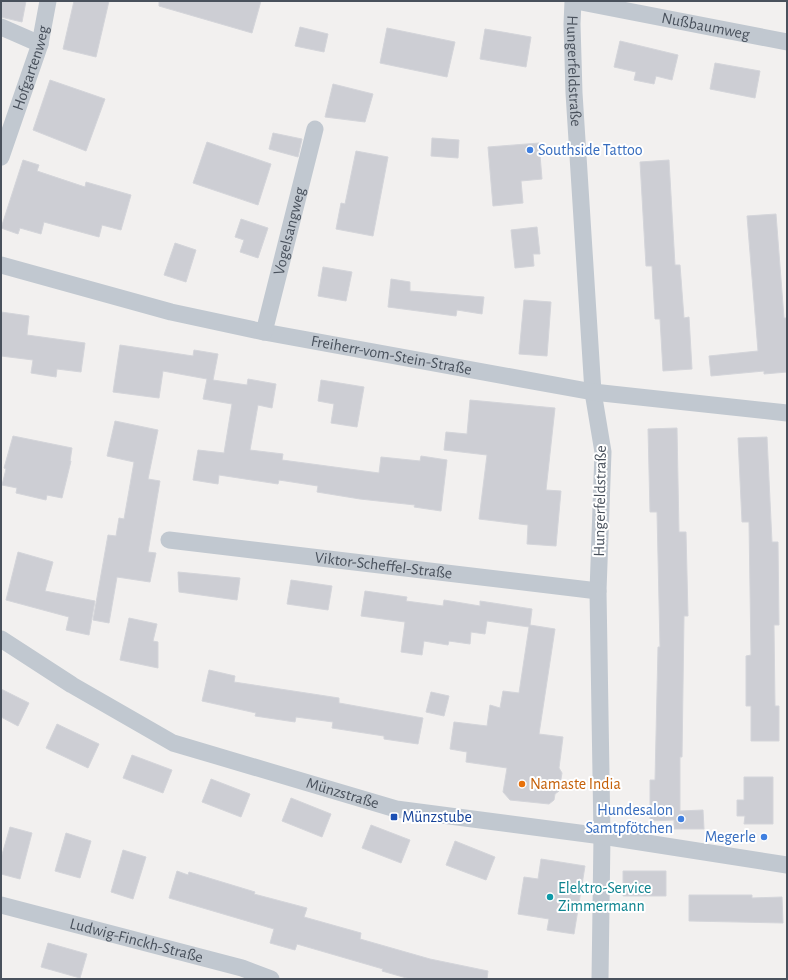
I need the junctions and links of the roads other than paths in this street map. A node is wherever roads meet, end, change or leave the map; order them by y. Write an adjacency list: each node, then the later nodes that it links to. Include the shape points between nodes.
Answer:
1 (48, 1): 5 (street, Hofgartenweg)
2 (575, 1): 4 (street, Nußbaumweg); 10 (street, Hungerfeldstraße, via 572,24 574,93)
3 (1, 27): 5 (street)
4 (787, 42)
5 (40, 44): 7 (street, Hofgartenweg)
6 (315, 129): 9 (street, Vogelsangweg)
7 (1, 157)
8 (1, 265): 9 (street, Freiherr-vom-Stein-Straße, via 171,312)
9 (264, 332): 10 (street, Freiherr-vom-Stein-Straße)
10 (593, 392): 11 (street, Freiherr-vom-Stein-Straße); 13 (street, Hungerfeldstraße, via 603,452)
11 (787, 413)
12 (169, 540): 13 (street, Viktor-Scheffel-Straße)
13 (598, 591): 15 (street, Hungerfeldstraße)
14 (1, 639): 15 (street, Münzstraße, via 173,743 396,809)
15 (602, 836): 16 (street, Münzstraße); 19 (street, Hungerfeldstraße)
16 (787, 865)
17 (1, 905): 18 (street, Ludwig-Finckh-Straße, via 242,968)
18 (271, 979)
19 (600, 979)

